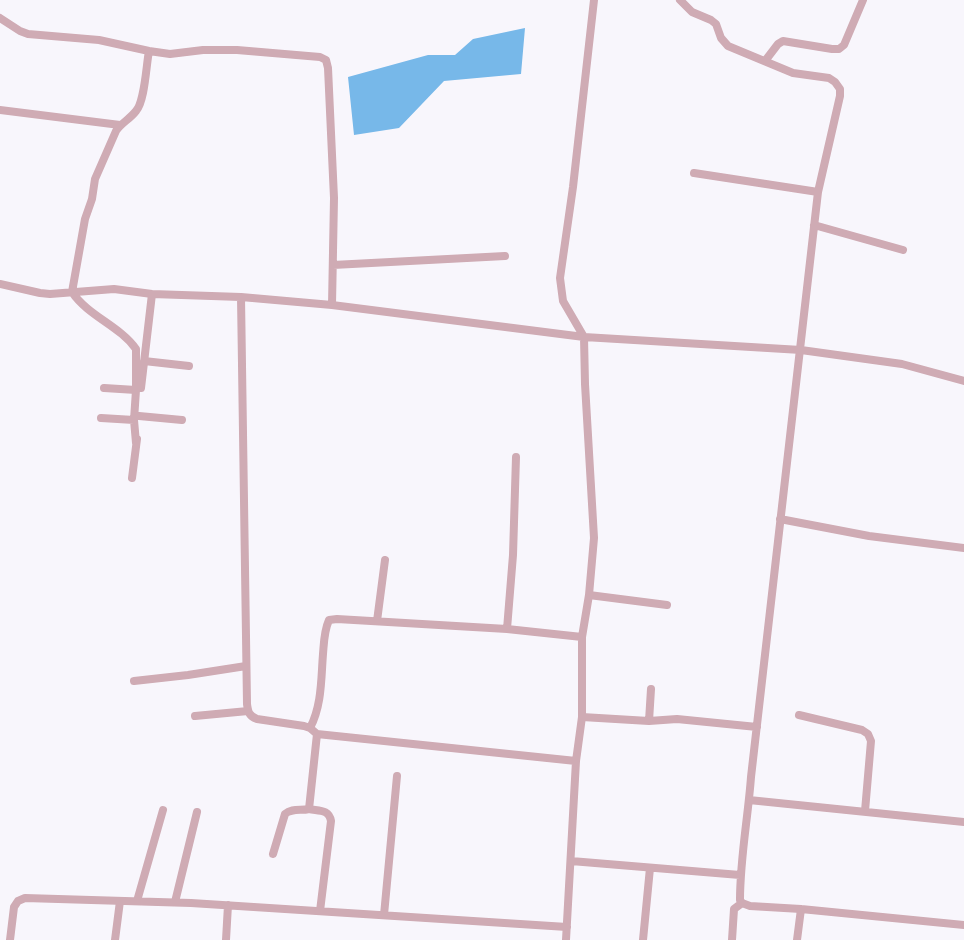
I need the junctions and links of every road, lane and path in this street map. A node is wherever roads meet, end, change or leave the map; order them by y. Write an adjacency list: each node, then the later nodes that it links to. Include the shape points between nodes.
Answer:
1 (594, 0): 20 (street, via 560,278 563,301)
2 (680, 0): 6 (street, via 692,12 716,24 721,38 728,46)
3 (863, 0): 6 (street, via 844,45 839,49 783,41)
4 (0, 18): 5 (street, via 28,34 98,40)
5 (149, 51): 8 (street, via 140,104 136,112); 14 (street, via 170,54 203,50 237,50 316,56 326,60 334,198)
6 (765, 61): 10 (street, via 793,73 829,78 840,89)
7 (0, 110): 8 (street)
8 (120, 126): 16 (street, via 95,179 92,199 85,218)
9 (694, 173): 10 (street)
10 (818, 192): 11 (street)
11 (814, 225): 12 (street); 21 (street)
12 (903, 250)
13 (505, 256): 14 (street)
14 (333, 264): 19 (street)
15 (0, 284): 16 (street, via 40,293)
16 (72, 292): 17 (street, via 114,289); 26 (street, via 80,302 136,349)
17 (152, 294): 18 (street); 22 (street)
18 (241, 297): 19 (street); 40 (street)
19 (332, 305): 20 (street)
20 (584, 337): 21 (street); 35 (street, via 594,538)
21 (801, 350): 24 (street, via 902,364); 32 (street)
22 (144, 361): 23 (street); 28 (street)
23 (188, 366)
24 (964, 381)
25 (104, 388): 26 (street)
26 (136, 390): 28 (street)
27 (101, 418): 28 (street)
28 (136, 418): 29 (street); 31 (street)
29 (182, 420)
30 (516, 457): 38 (street, via 513,555)
31 (132, 478)
32 (780, 519): 33 (street, via 869,536); 48 (street)
33 (964, 548)
34 (385, 560): 37 (street)
35 (589, 595): 36 (street); 39 (street)
36 (667, 605)
37 (377, 621): 38 (street); 49 (street, via 329,620 325,633 319,702)
38 (507, 629): 39 (street)
39 (582, 637): 46 (street)
40 (246, 666): 41 (street); 43 (street)
41 (134, 681)
42 (651, 689): 47 (street)
43 (248, 711): 45 (street); 49 (street, via 257,719)
44 (799, 715): 56 (street, via 862,730 868,734 871,741)
45 (196, 716)
46 (582, 716): 47 (street); 51 (street)
47 (649, 721): 48 (street, via 677,719)
48 (757, 727): 53 (street)
49 (310, 728): 50 (street)
50 (317, 734): 51 (street); 54 (street)
51 (576, 761): 60 (street)
52 (397, 776): 70 (street)
53 (749, 800): 56 (street); 62 (street)
54 (309, 809): 59 (street, via 293,810 285,814); 69 (street, via 327,812 331,821)
55 (162, 810): 64 (street)
56 (865, 811): 58 (street)
57 (197, 812): 65 (street)
58 (964, 822)
59 (273, 854)
60 (571, 861): 61 (street); 72 (street)
61 (650, 868): 62 (street); 77 (street)
62 (740, 875): 66 (street)
63 (120, 901): 64 (street); 73 (street, via 25,898 18,901 14,907); 74 (street)
64 (137, 901): 65 (street)
65 (175, 902): 67 (street)
66 (742, 903): 68 (street, via 750,906); 78 (street, via 734,909)
67 (228, 905): 69 (street); 75 (street)
68 (801, 909): 71 (street); 79 (street)
69 (320, 911): 70 (street)
70 (384, 915): 72 (street)
71 (964, 925)
72 (567, 927): 76 (street)
73 (8, 939)
74 (115, 940)
75 (226, 940)
76 (566, 940)
77 (643, 940)
78 (732, 940)
79 (798, 940)

